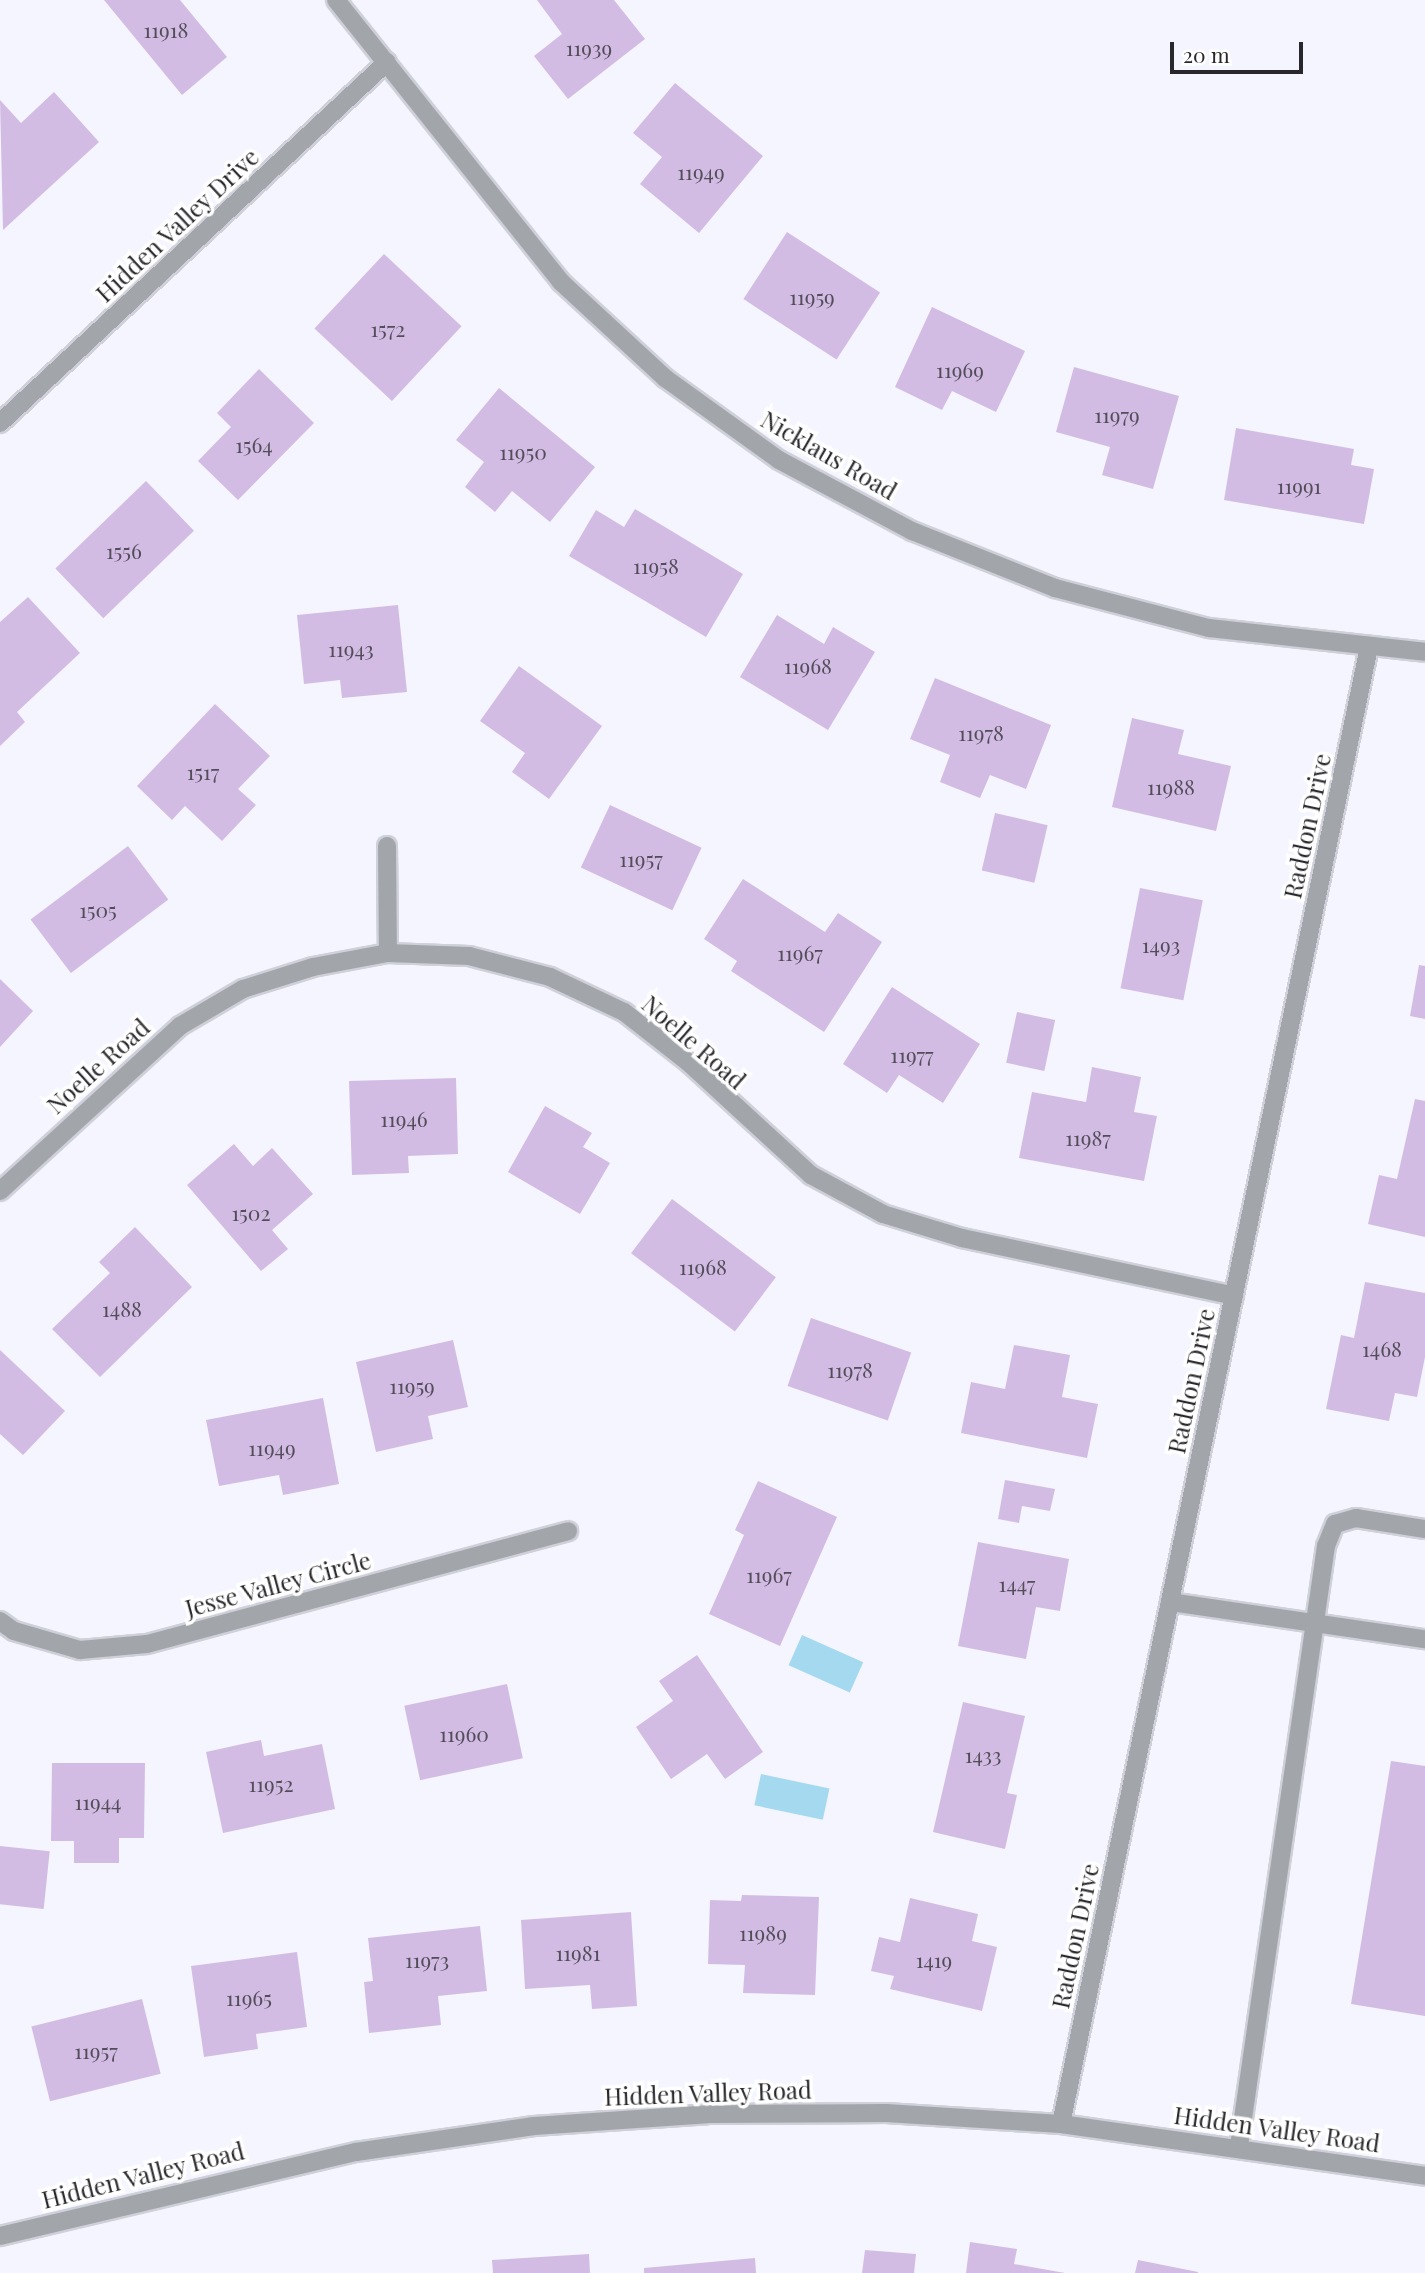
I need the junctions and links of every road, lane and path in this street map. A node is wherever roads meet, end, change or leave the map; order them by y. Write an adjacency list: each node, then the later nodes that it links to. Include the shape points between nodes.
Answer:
1 (336, 0): 2 (street, Nicklaus Road)
2 (387, 62): 3 (street, Hidden Valley Drive); 4 (street, Nicklaus Road, via 561,282 665,378 779,460 912,531 1055,588 1209,628)
3 (0, 423)
4 (1369, 647): 5 (street, Nicklaus Road); 9 (street, Raddon Drive)
5 (1425, 652)
6 (387, 846): 7 (street)
7 (388, 953): 8 (street, Noelle Road, via 313,967 243,989 180,1026); 9 (street, Noelle Road, via 469,956 550,977 624,1012 689,1063 811,1175 883,1214 962,1238)
8 (0, 1191)
9 (1234, 1296): 12 (street, Raddon Drive)
10 (1425, 1529): 14 (street, via 1356,1518 1335,1524 1326,1546)
11 (568, 1531): 13 (street, Jesse Valley Circle, via 148,1644 80,1650 14,1632)
12 (1170, 1602): 14 (street); 16 (street, Raddon Drive)
13 (0, 1621)
14 (1316, 1623): 15 (street); 17 (street)
15 (1425, 1639)
16 (1061, 2124): 17 (street, Hidden Valley Road); 19 (street, Hidden Valley Road, via 872,2113 708,2114 534,2126 356,2152)
17 (1239, 2146): 18 (street, Hidden Valley Road)
18 (1425, 2176)
19 (0, 2236)

